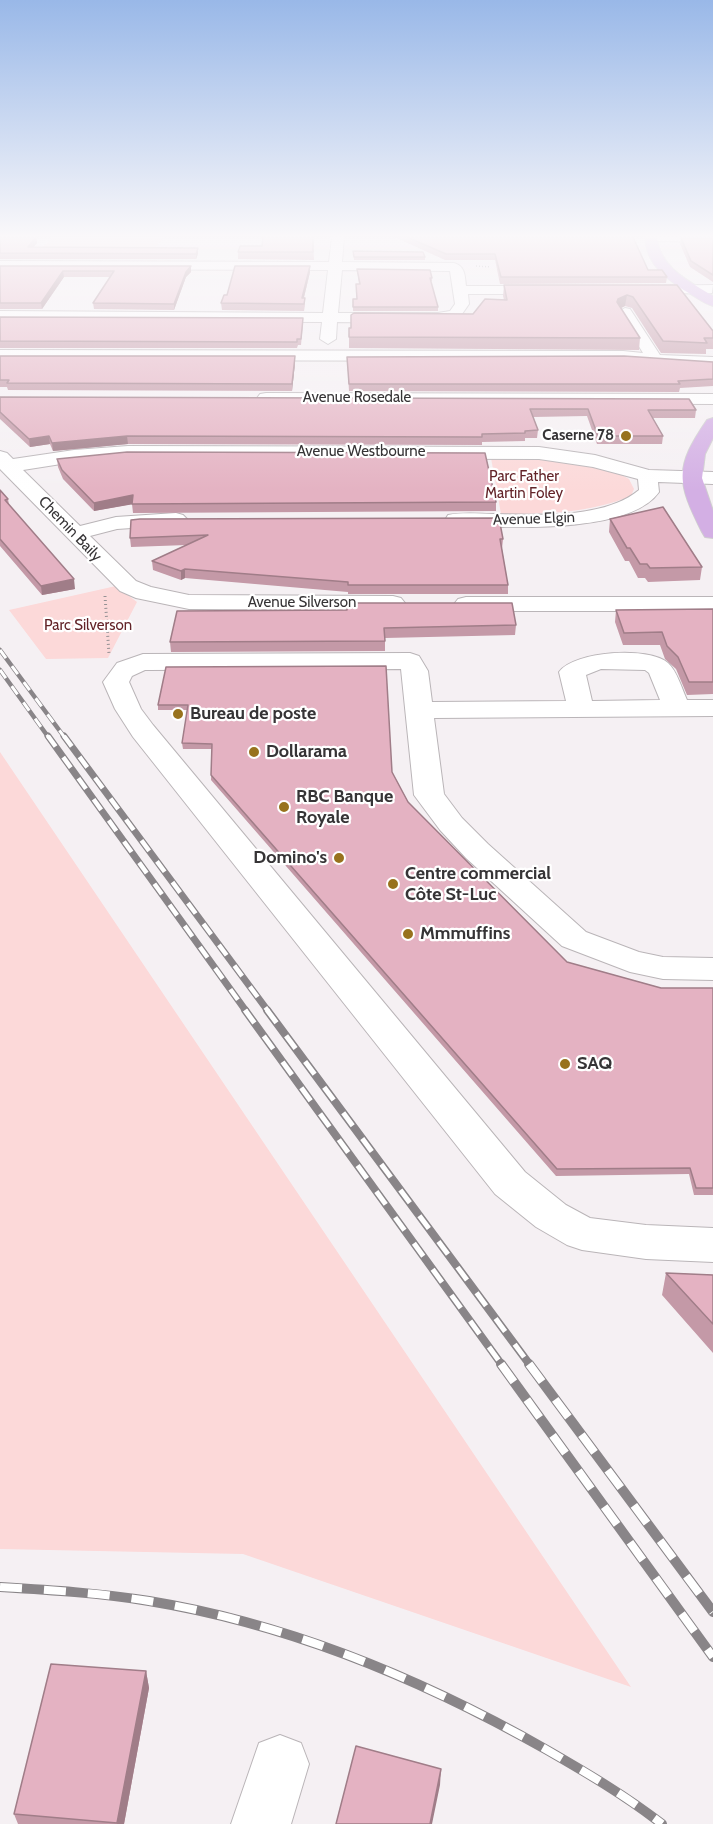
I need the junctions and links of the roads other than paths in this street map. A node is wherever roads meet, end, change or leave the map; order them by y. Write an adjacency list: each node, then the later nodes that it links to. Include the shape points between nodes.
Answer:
1 (329, 322): 6 (street)
2 (631, 322): 4 (street)
3 (0, 355): 6 (street)
4 (655, 359): 5 (street); 6 (street, via 623,356)
5 (713, 362)
6 (324, 376): 7 (street, Avenue Rosedale); 8 (street, Avenue Rosedale)
7 (250, 398)
8 (713, 399)
9 (713, 424): 12 (main road, via 695,453)
10 (4, 461): 11 (street, Avenue Westbourne, via 128,452 508,453 579,458); 17 (street, Chemin Baily)
11 (648, 476): 12 (street, Avenue Westbourne); 15 (street, Avenue Elgin, via 649,492 643,499 602,513 543,520)
12 (691, 478): 13 (street, Avenue Westbourne); 16 (main road)
13 (713, 478)
14 (192, 519): 17 (street, via 116,523)
15 (438, 520)
16 (713, 532)
17 (75, 534): 18 (street, Chemin Baily, via 128,586)
18 (144, 593): 19 (street, Avenue Silverson, via 166,599 220,603)
19 (713, 604)
20 (677, 708): 21 (street); 22 (street); 22 (street, via 660,669 654,665 597,661 572,672)
21 (713, 708)
22 (580, 709): 23 (street)
23 (419, 710): 24 (street, via 429,795 470,844 574,939 630,961 663,968); 25 (street, via 415,671 410,661 142,662 128,666 116,682 143,730 510,1183 582,1233 646,1242)
24 (711, 970)
25 (713, 1245)
26 (280, 1764): 27 (street)
27 (261, 1824)

